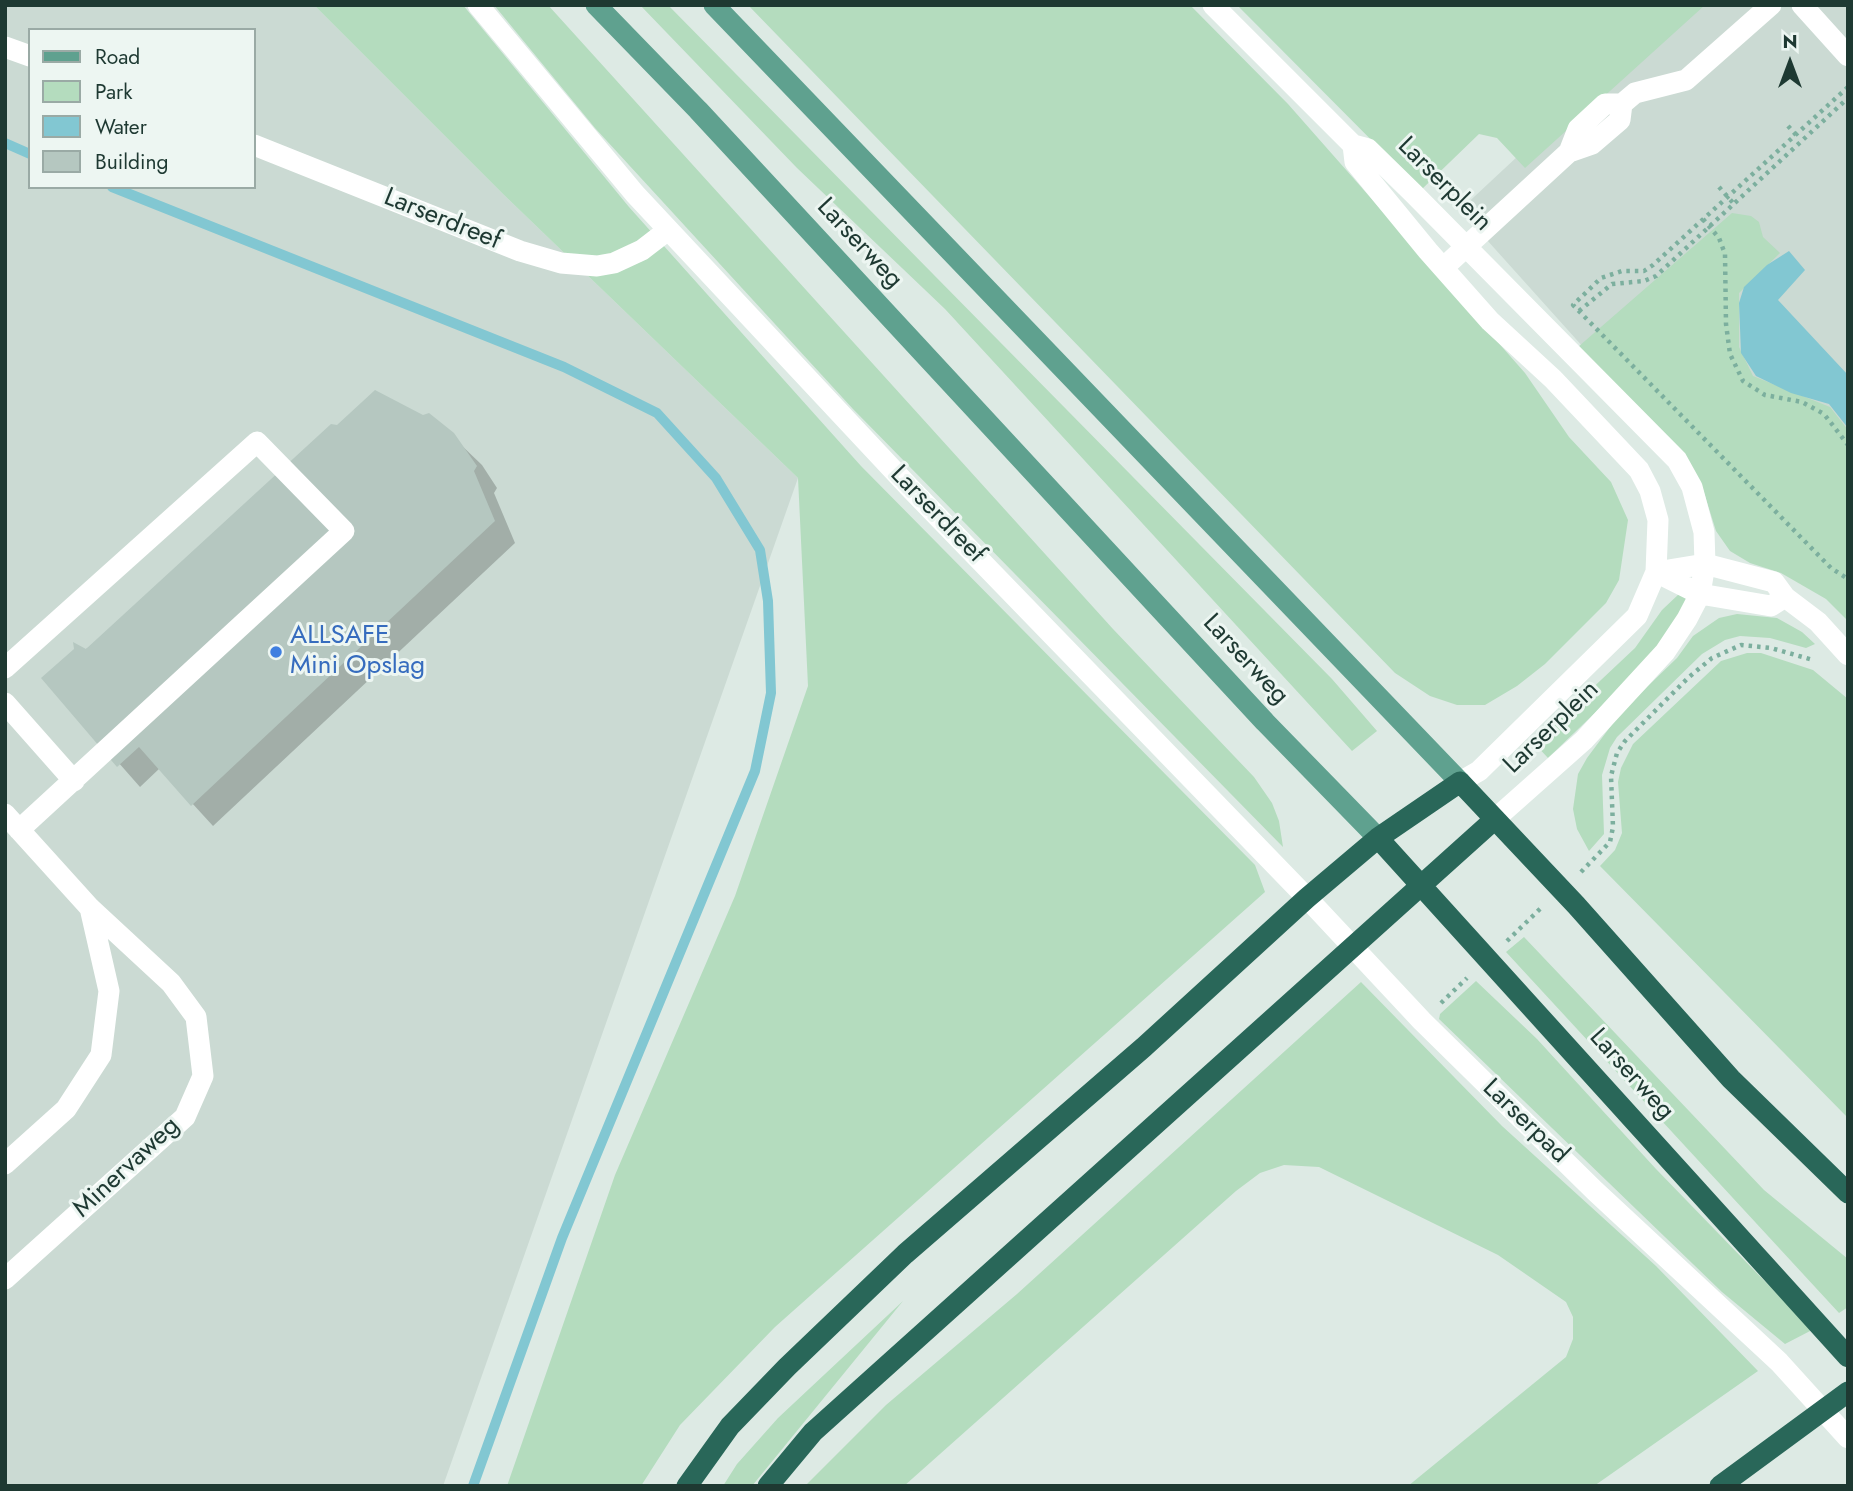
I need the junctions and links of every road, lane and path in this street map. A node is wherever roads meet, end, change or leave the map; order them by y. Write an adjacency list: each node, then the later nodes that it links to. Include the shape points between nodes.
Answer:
1 (478, 5): 22 (street, Larserdreef)
2 (596, 5): 42 (main road, Larserweg)
3 (714, 5): 38 (main road)
4 (1213, 5): 15 (street)
5 (1771, 5): 23 (street, via 1686,80 1635,93 1622,104 1620,120 1592,144 1569,152)
6 (1802, 5): 9 (street)
7 (5, 47): 8 (street)
8 (28, 55)
9 (1848, 56)
10 (1848, 87): 13 (path)
11 (1848, 98): 14 (path)
12 (1788, 126): 13 (path)
13 (1796, 135): 14 (path); 18 (path)
14 (1801, 141): 19 (path)
15 (1353, 145): 23 (street, Larserplein, via 1368,149); 24 (street, Larserplein, via 1355,162)
16 (256, 146): 22 (street, Larserdreef, via 520,251 561,263 614,263 642,250)
17 (1719, 187): 18 (path)
18 (1727, 197): 19 (path); 20 (path)
19 (1734, 204): 21 (path)
20 (1703, 219): 21 (path); 25 (path, via 1644,271 1601,278 1573,305)
21 (1710, 226): 25 (path, via 1651,279 1612,284); 26 (path, via 1727,261 1726,324 1730,354 1743,382 1765,395 1802,402 1824,414)
22 (668, 230): 39 (street, Larserdreef)
23 (1466, 247): 24 (street); 27 (street, Larserplein, via 1677,460 1692,487 1702,521)
24 (1443, 268): 28 (street, Larserplein, via 1639,470 1658,520)
25 (1579, 311): 29 (path, via 1831,568)
26 (1848, 445)
27 (1705, 564): 28 (street); 30 (street, Larserplein); 31 (street, via 1774,582)
28 (1656, 572): 30 (street); 38 (street, Larserplein, via 1637,616 1622,633 1479,771)
29 (1848, 579)
30 (1700, 594): 31 (street, via 1771,606); 40 (street, Larserplein, via 1665,652 1637,684 1584,740)
31 (1785, 597): 32 (street, via 1818,621)
32 (1848, 655)
33 (1822, 662): 36 (path, via 1741,645 1712,657)
34 (5, 668): 37 (street, via 257,442 344,531)
35 (5, 703): 37 (street)
36 (1659, 707)
37 (74, 781): 41 (street)
38 (1460, 782): 40 (highway); 42 (highway, Larserplein)
39 (1210, 797): 44 (street, Larserpad)
40 (1495, 819): 43 (highway, Larserplein); 48 (highway, via 1731,1079)
41 (12, 822): 45 (street, Minervaweg)
42 (1378, 838): 43 (highway, Larserweg); 44 (highway, Larserplein)
43 (1424, 887): 46 (highway, Larserplein); 50 (highway, Larserweg)
44 (1307, 898): 46 (street, Larserpad); 53 (highway, Larserplein, via 895,1263 730,1426)
45 (90, 908): 47 (street, Minervaweg, via 109,991 101,1055 66,1109); 49 (street, Minervaweg, via 149,960 196,1017 203,1076 185,1117)
46 (1353, 947): 52 (street, Larserpad, via 1595,1191 1779,1362); 54 (highway, Larserplein, via 813,1433)
47 (5, 1164)
48 (1848, 1192)
49 (5, 1279)
50 (1848, 1357)
51 (1848, 1392): 55 (highway)
52 (1848, 1438)
53 (687, 1486)
54 (768, 1486)
55 (1720, 1486)

